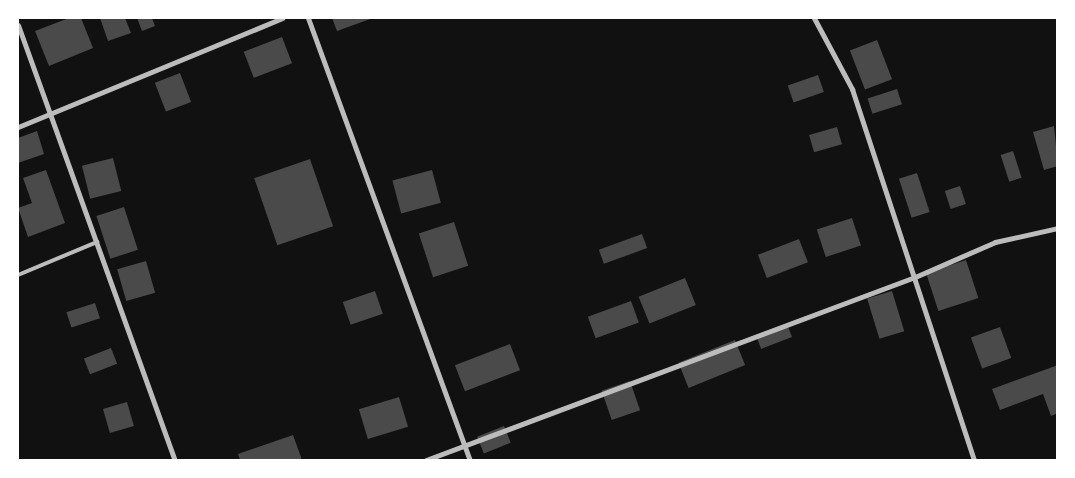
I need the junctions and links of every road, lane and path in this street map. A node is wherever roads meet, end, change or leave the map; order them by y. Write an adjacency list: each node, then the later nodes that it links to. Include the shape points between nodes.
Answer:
1 (282, 18): 5 (street)
2 (308, 18): 11 (street)
3 (814, 18): 10 (street, via 852,89)
4 (18, 25): 5 (street)
5 (51, 114): 6 (street); 8 (street)
6 (18, 127)
7 (1058, 228): 10 (street, via 995,242)
8 (97, 242): 9 (lane); 12 (street)
9 (18, 274)
10 (915, 277): 11 (street); 15 (street)
11 (465, 446): 13 (street); 14 (street)
12 (175, 460)
13 (426, 460)
14 (470, 460)
15 (974, 460)

